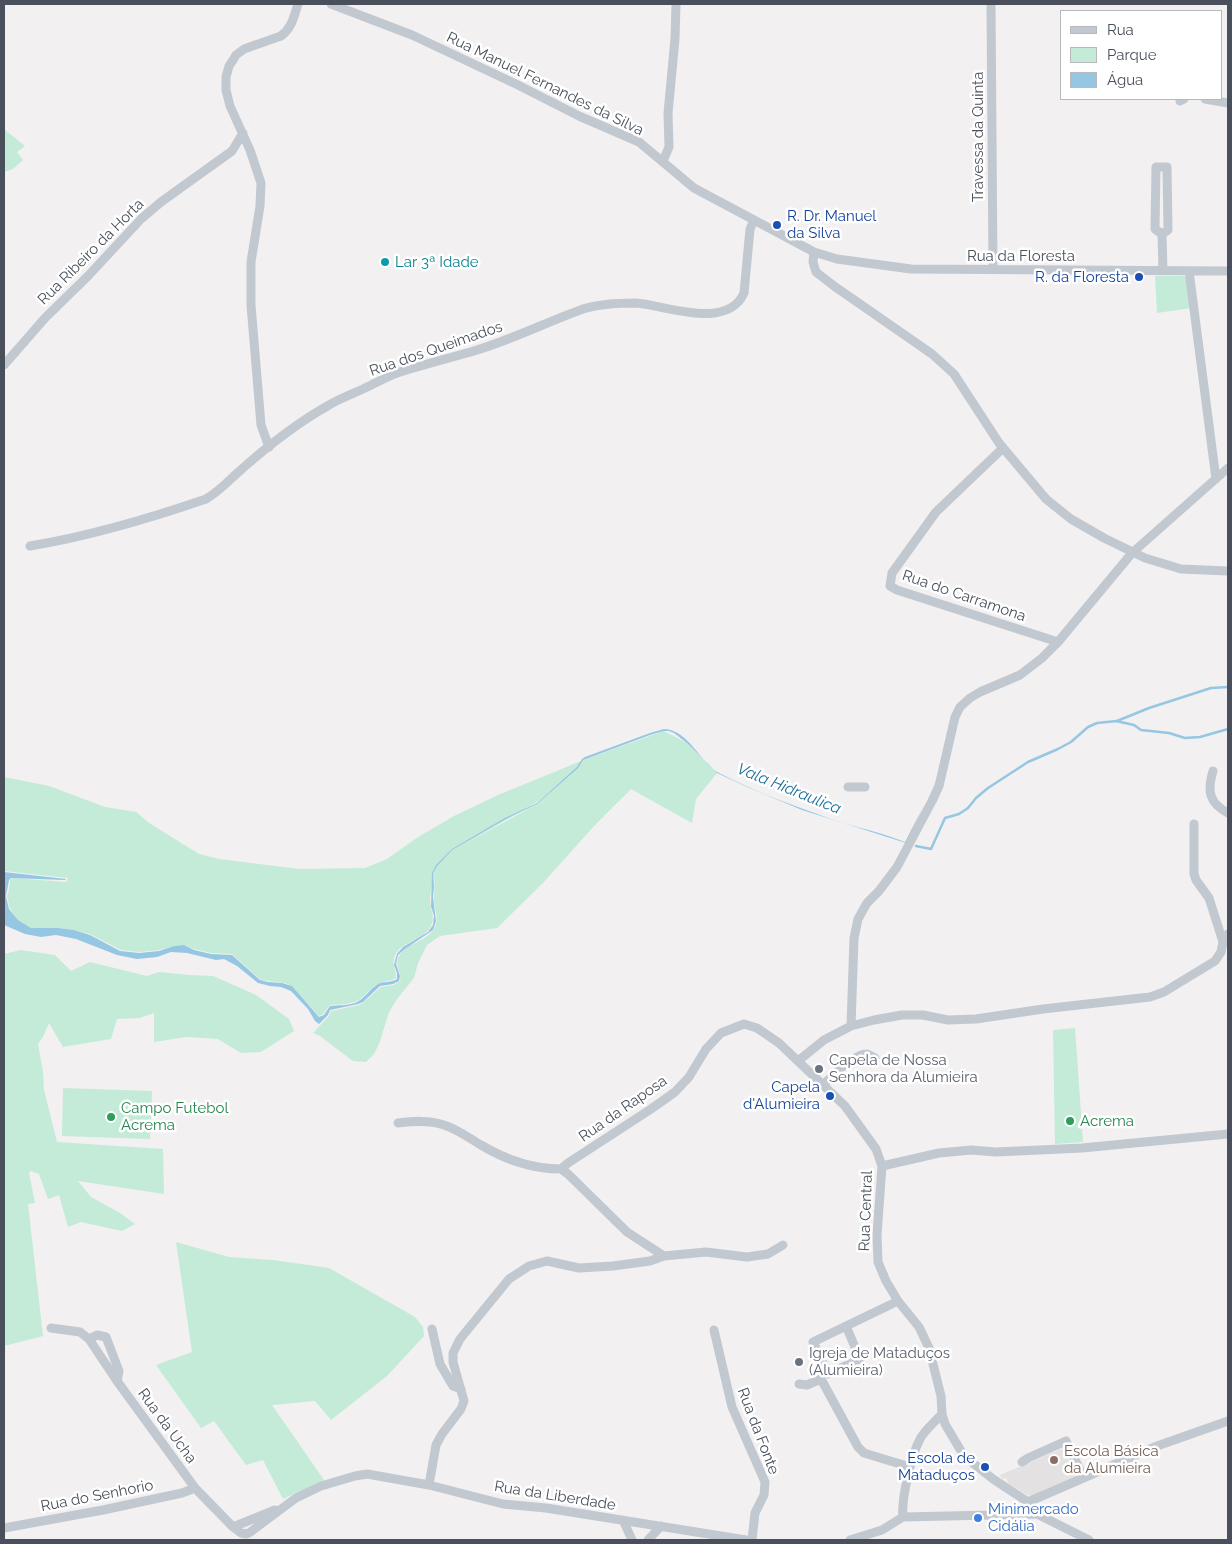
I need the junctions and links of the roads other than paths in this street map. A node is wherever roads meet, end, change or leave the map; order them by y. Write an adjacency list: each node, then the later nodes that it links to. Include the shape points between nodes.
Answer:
1 (298, 4): 7 (street, via 287,32 244,49 229,66 226,90)
2 (331, 4): 10 (street, Rua Manuel Fernandes da Silva, via 412,35 639,142)
3 (676, 4): 10 (street, via 668,113 669,147)
4 (991, 4): 14 (street, Travessa da Quinta)
5 (1213, 100): 6 (street)
6 (1228, 102)
7 (243, 133): 8 (street); 9 (street, Rua Ribeiro da Horta)
8 (250, 150): 9 (street); 19 (street, via 261,183 251,262 251,305 262,425)
9 (232, 151): 18 (street, Rua Ribeiro da Horta, via 140,219 44,318)
10 (663, 161): 11 (street, Rua Manuel Fernandes da Silva, via 694,188)
11 (754, 220): 13 (street, Rua Manuel Fernandes da Silva); 19 (street, Rua dos Queimados, via 750,229 744,294 730,308 704,314 636,304 589,307 477,350 395,374 328,405)
12 (1162, 234): 12 (street, via 1168,230 1167,167 1156,167 1155,229); 15 (street)
13 (814, 252): 14 (street, Rua da Floresta, via 837,259 911,269); 20 (street, via 816,272 932,354 954,374)
14 (993, 269): 15 (street, Rua da Floresta)
15 (1162, 270): 16 (street, Rua da Floresta)
16 (1189, 271): 17 (street, Rua da Floresta); 22 (street)
17 (1228, 271)
18 (4, 366)
19 (268, 447): 23 (street, Rua dos Queimados, via 206,499 102,532)
20 (1003, 448): 24 (street, via 1046,499 1071,520); 26 (street, Rua do Carramona, via 936,512 892,573 890,586)
21 (1228, 468): 22 (street)
22 (1216, 479): 24 (street)
23 (30, 546)
24 (1132, 553): 25 (street, via 1181,569); 26 (street)
25 (1228, 571)
26 (1058, 642): 33 (street, via 1031,668 970,698 960,707 932,801 897,867 858,919 854,938)
27 (1213, 771): 30 (street, via 1213,802)
28 (848, 787): 29 (street)
29 (865, 787)
30 (1228, 813)
31 (1194, 824): 32 (street, via 1194,874 1209,898)
32 (1226, 938): 33 (street, via 1215,961 1150,997 976,1019 948,1020 902,1015)
33 (851, 1026): 35 (street, via 824,1040)
34 (875, 1058): 36 (street, via 860,1055)
35 (798, 1061): 36 (street, Rua Central); 40 (street, Rua da Raposa, via 756,1028 744,1024 721,1033 675,1092)
36 (823, 1085): 39 (street, Rua Central, via 845,1106 876,1149)
37 (398, 1123): 40 (street, via 418,1120 444,1125 502,1157)
38 (1228, 1134): 39 (street, via 1082,1148 971,1150 939,1153)
39 (882, 1166): 43 (street, Rua Central, via 878,1262)
40 (561, 1170): 42 (street, via 627,1232)
41 (783, 1245): 42 (street, via 768,1254 747,1257 706,1252)
42 (664, 1256): 52 (street, via 650,1261 579,1268 547,1261 529,1266 509,1279 453,1353)
43 (898, 1301): 44 (street); 53 (street, Rua Central, via 929,1348)
44 (846, 1326): 49 (street, via 813,1342); 49 (street, via 860,1359)
45 (51, 1328): 48 (street, Rua da Ucha, via 80,1332)
46 (432, 1329): 52 (street, via 440,1364 453,1386)
47 (714, 1330): 69 (street, Rua da Fonte, via 730,1402 765,1482 764,1495 754,1513)
48 (89, 1339): 50 (street, Rua da Ucha); 50 (street, Rua da Ucha, via 98,1335 106,1337 120,1371)
49 (825, 1376): 51 (street, via 807,1385); 56 (street, via 858,1447 864,1453)
50 (117, 1381): 59 (street, Rua da Ucha)
51 (799, 1384)
52 (462, 1389): 58 (street, via 464,1401 461,1409 436,1446)
53 (942, 1414): 56 (street, via 919,1440); 60 (street, Rua Central, via 964,1456)
54 (1228, 1421): 57 (street, via 1157,1446)
55 (1022, 1462): 57 (street, via 1066,1441)
56 (910, 1467): 62 (street, via 902,1509)
57 (1084, 1478): 60 (street)
58 (429, 1485): 59 (street, Rua da Liberdade, via 367,1474 354,1476 296,1498 246,1534 233,1527); 63 (street, Rua da Liberdade, via 503,1504)
59 (196, 1488): 65 (street, Rua do Senhorio, via 103,1510)
60 (1028, 1502): 61 (street, Rua Central)
61 (1037, 1514): 62 (street); 71 (street)
62 (904, 1518): 70 (street, via 882,1530)
63 (623, 1520): 64 (street, Rua da Liberdade); 66 (street)
64 (661, 1526): 67 (street); 68 (street, Rua da Liberdade)
65 (4, 1528)
66 (632, 1540)
67 (648, 1540)
68 (746, 1540)
69 (752, 1540)
70 (850, 1540)
71 (1089, 1540)

